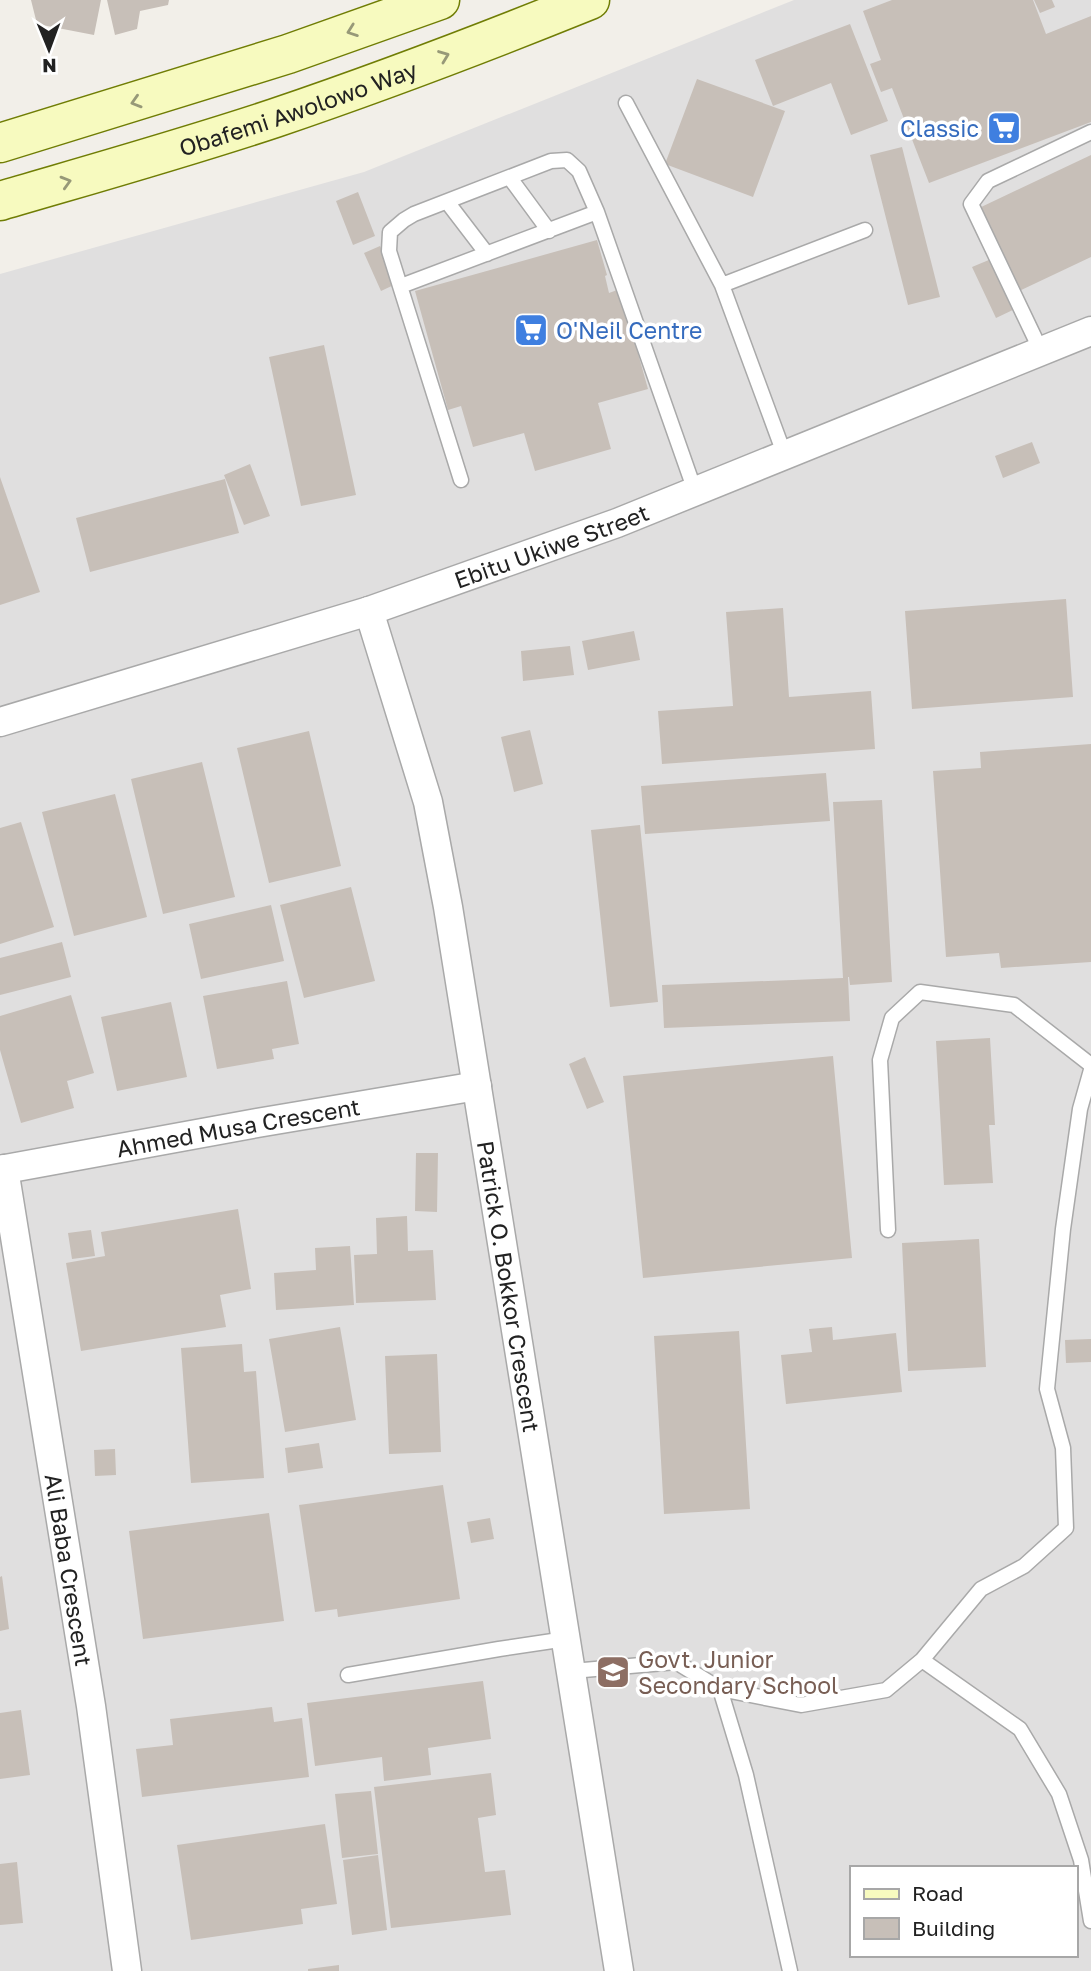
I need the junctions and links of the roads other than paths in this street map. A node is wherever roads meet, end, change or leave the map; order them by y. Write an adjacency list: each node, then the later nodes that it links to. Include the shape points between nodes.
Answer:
1 (440, 0): 5 (main road, one-way to 5, via 288,54)
2 (590, 0): 7 (main road, Obafemi Awolowo Way, one-way to 2, via 275,118)
3 (626, 103): 13 (lane)
4 (1091, 132): 16 (lane, via 988,181 971,204)
5 (0, 143)
6 (510, 178): 8 (lane); 9 (lane, via 551,161 567,160 579,171); 11 (lane)
7 (0, 201)
8 (448, 203): 12 (lane); 14 (lane, via 410,216 390,232 389,250)
9 (597, 212): 11 (lane); 19 (lane)
10 (864, 229): 13 (lane)
11 (549, 231): 12 (lane)
12 (487, 254): 14 (lane)
13 (722, 285): 17 (lane)
14 (401, 286): 18 (lane)
15 (1091, 331): 16 (street, Ebitu Ukiwe Street)
16 (1041, 351): 17 (street, Ebitu Ukiwe Street)
17 (785, 456): 19 (street, Ebitu Ukiwe Street)
18 (461, 480)
19 (695, 491): 20 (street, Ebitu Ukiwe Street)
20 (369, 611): 21 (street, Ebitu Ukiwe Street); 23 (street, Patrick O. Bokkor Crescent, via 428,802)
21 (0, 722)
22 (1091, 1068): 25 (lane, via 1014,1005 920,992 892,1018 880,1060); 27 (lane, via 1080,1109 1063,1229 1047,1389 1063,1448 1066,1528 1024,1566 981,1589)
23 (477, 1086): 24 (street, Ahmed Musa Crescent); 26 (street, Patrick O. Bokkor Crescent)
24 (2, 1170): 32 (street, Ali Baba Crescent, via 88,1692)
25 (888, 1230)
26 (566, 1639): 28 (street, Patrick O. Bokkor Crescent); 29 (lane)
27 (922, 1660): 30 (lane, via 886,1690 801,1706); 31 (lane, via 1020,1728 1059,1794 1081,1860)
28 (572, 1671): 30 (lane, via 676,1662); 33 (street, Patrick O. Bokkor Crescent)
29 (348, 1675)
30 (720, 1689): 34 (lane, via 746,1775)
31 (1091, 1921)
32 (127, 1971)
33 (620, 1971)
34 (790, 1971)

